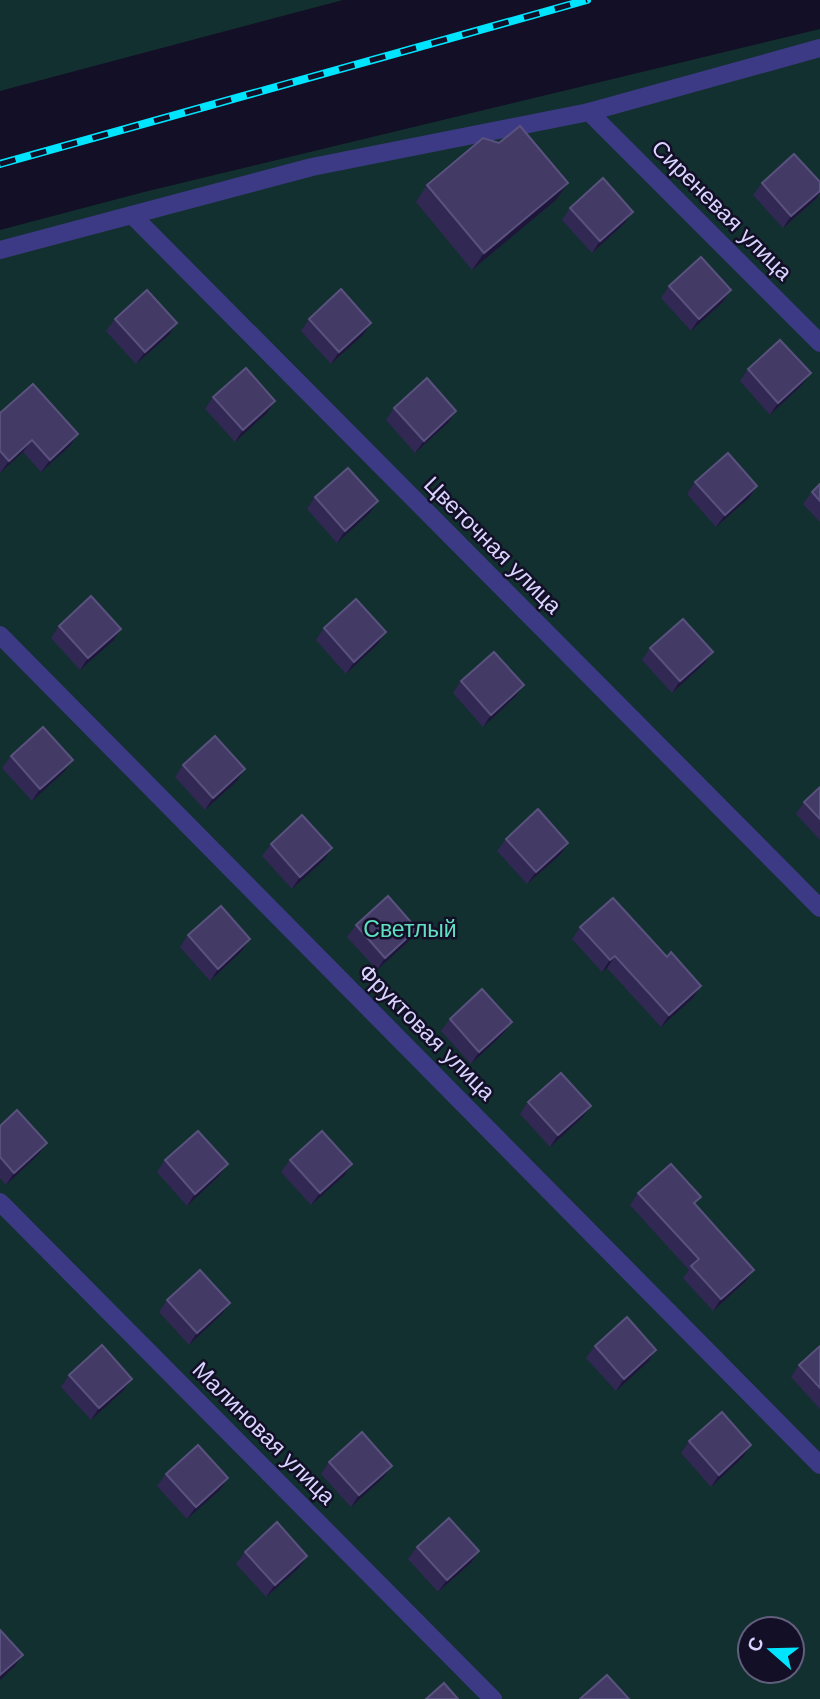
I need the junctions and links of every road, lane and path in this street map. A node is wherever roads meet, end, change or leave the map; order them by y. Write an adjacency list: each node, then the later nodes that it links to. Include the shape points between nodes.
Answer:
1 (820, 48): 2 (street)
2 (589, 112): 3 (street, via 312,167); 5 (street, Сиреневая улица)
3 (132, 215): 4 (street); 7 (street, Цветочная улица)
4 (0, 250)
5 (820, 343)
6 (0, 635): 9 (street, Фруктовая улица)
7 (820, 908)
8 (0, 1202): 10 (street, Малиновая улица)
9 (820, 1465)
10 (493, 1699)

